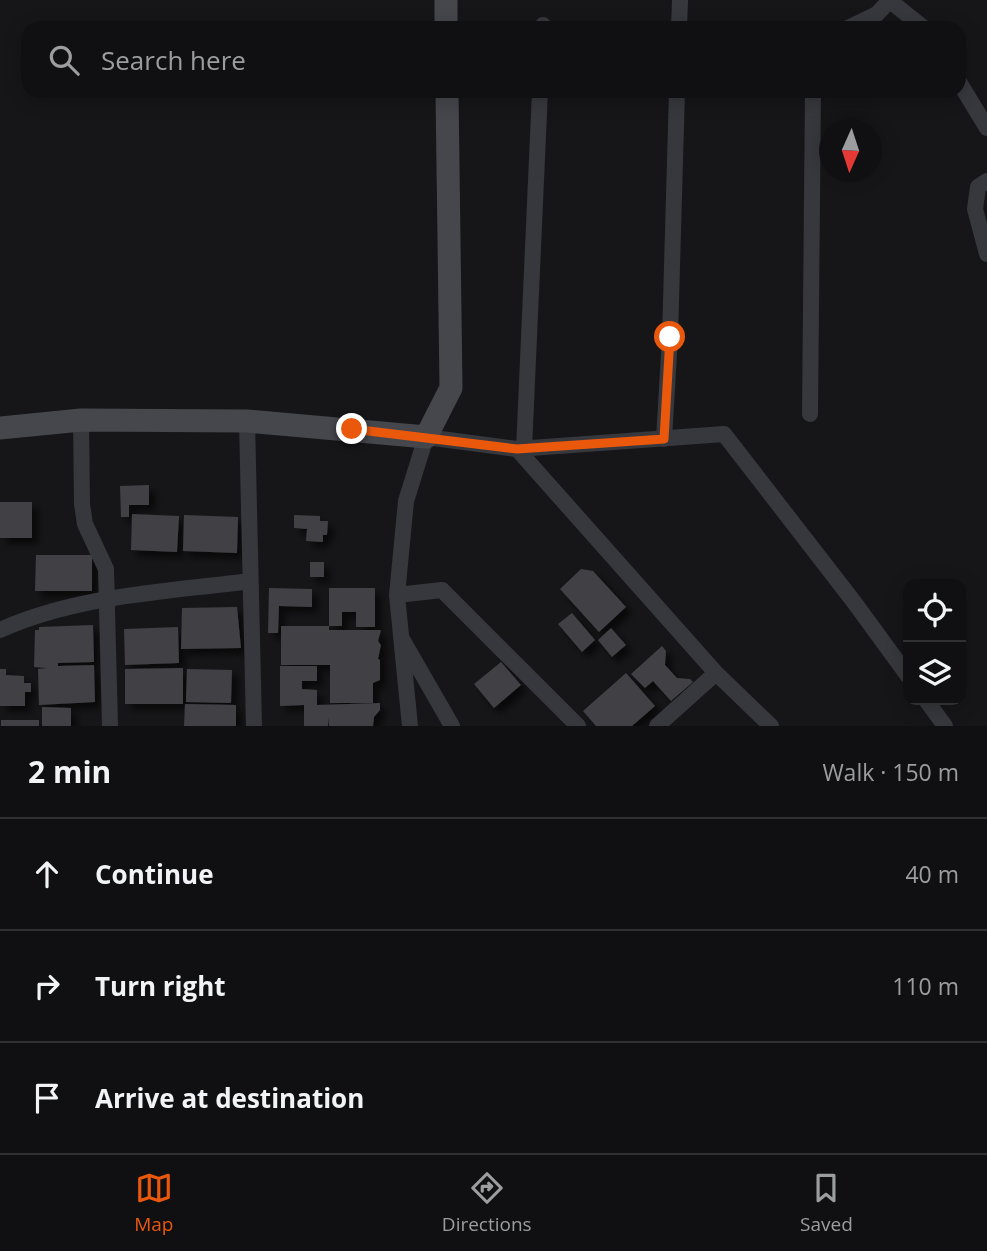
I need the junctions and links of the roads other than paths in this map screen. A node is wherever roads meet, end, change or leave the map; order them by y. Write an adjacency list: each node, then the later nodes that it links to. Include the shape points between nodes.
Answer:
1 (446, 0): 4 (main road)
2 (680, 0): 5 (street)
3 (890, 1): 6 (street); 7 (street)
4 (446, 21)
5 (679, 21)
6 (864, 21)
7 (915, 21)
8 (966, 94): 13 (street)
9 (447, 98): 20 (main road, via 451,388)
10 (540, 98): 22 (street)
11 (677, 98): 21 (street)
12 (813, 98): 16 (street)
13 (987, 128)
14 (987, 181): 15 (street, via 978,187 975,209)
15 (987, 254)
16 (810, 414)
17 (81, 420): 18 (main road); 19 (main road); 25 (street, via 82,504 85,524 106,569)
18 (247, 421): 20 (main road); 23 (street)
19 (0, 428)
20 (426, 437): 22 (street); 24 (street, via 405,500)
21 (664, 439): 22 (street); 28 (street, via 724,435)
22 (520, 449): 29 (street)
23 (250, 580): 25 (street); 32 (street)
24 (397, 595): 27 (street); 35 (street, via 442,590)
25 (107, 599): 26 (street, via 25,619); 31 (street)
26 (0, 630)
27 (399, 634): 33 (street); 34 (street)
28 (903, 669)
29 (716, 673): 36 (street); 37 (street)
30 (930, 705): 38 (street)
31 (110, 726)
32 (254, 726)
33 (410, 726)
34 (452, 726)
35 (578, 726)
36 (657, 726)
37 (771, 726)
38 (945, 726)

